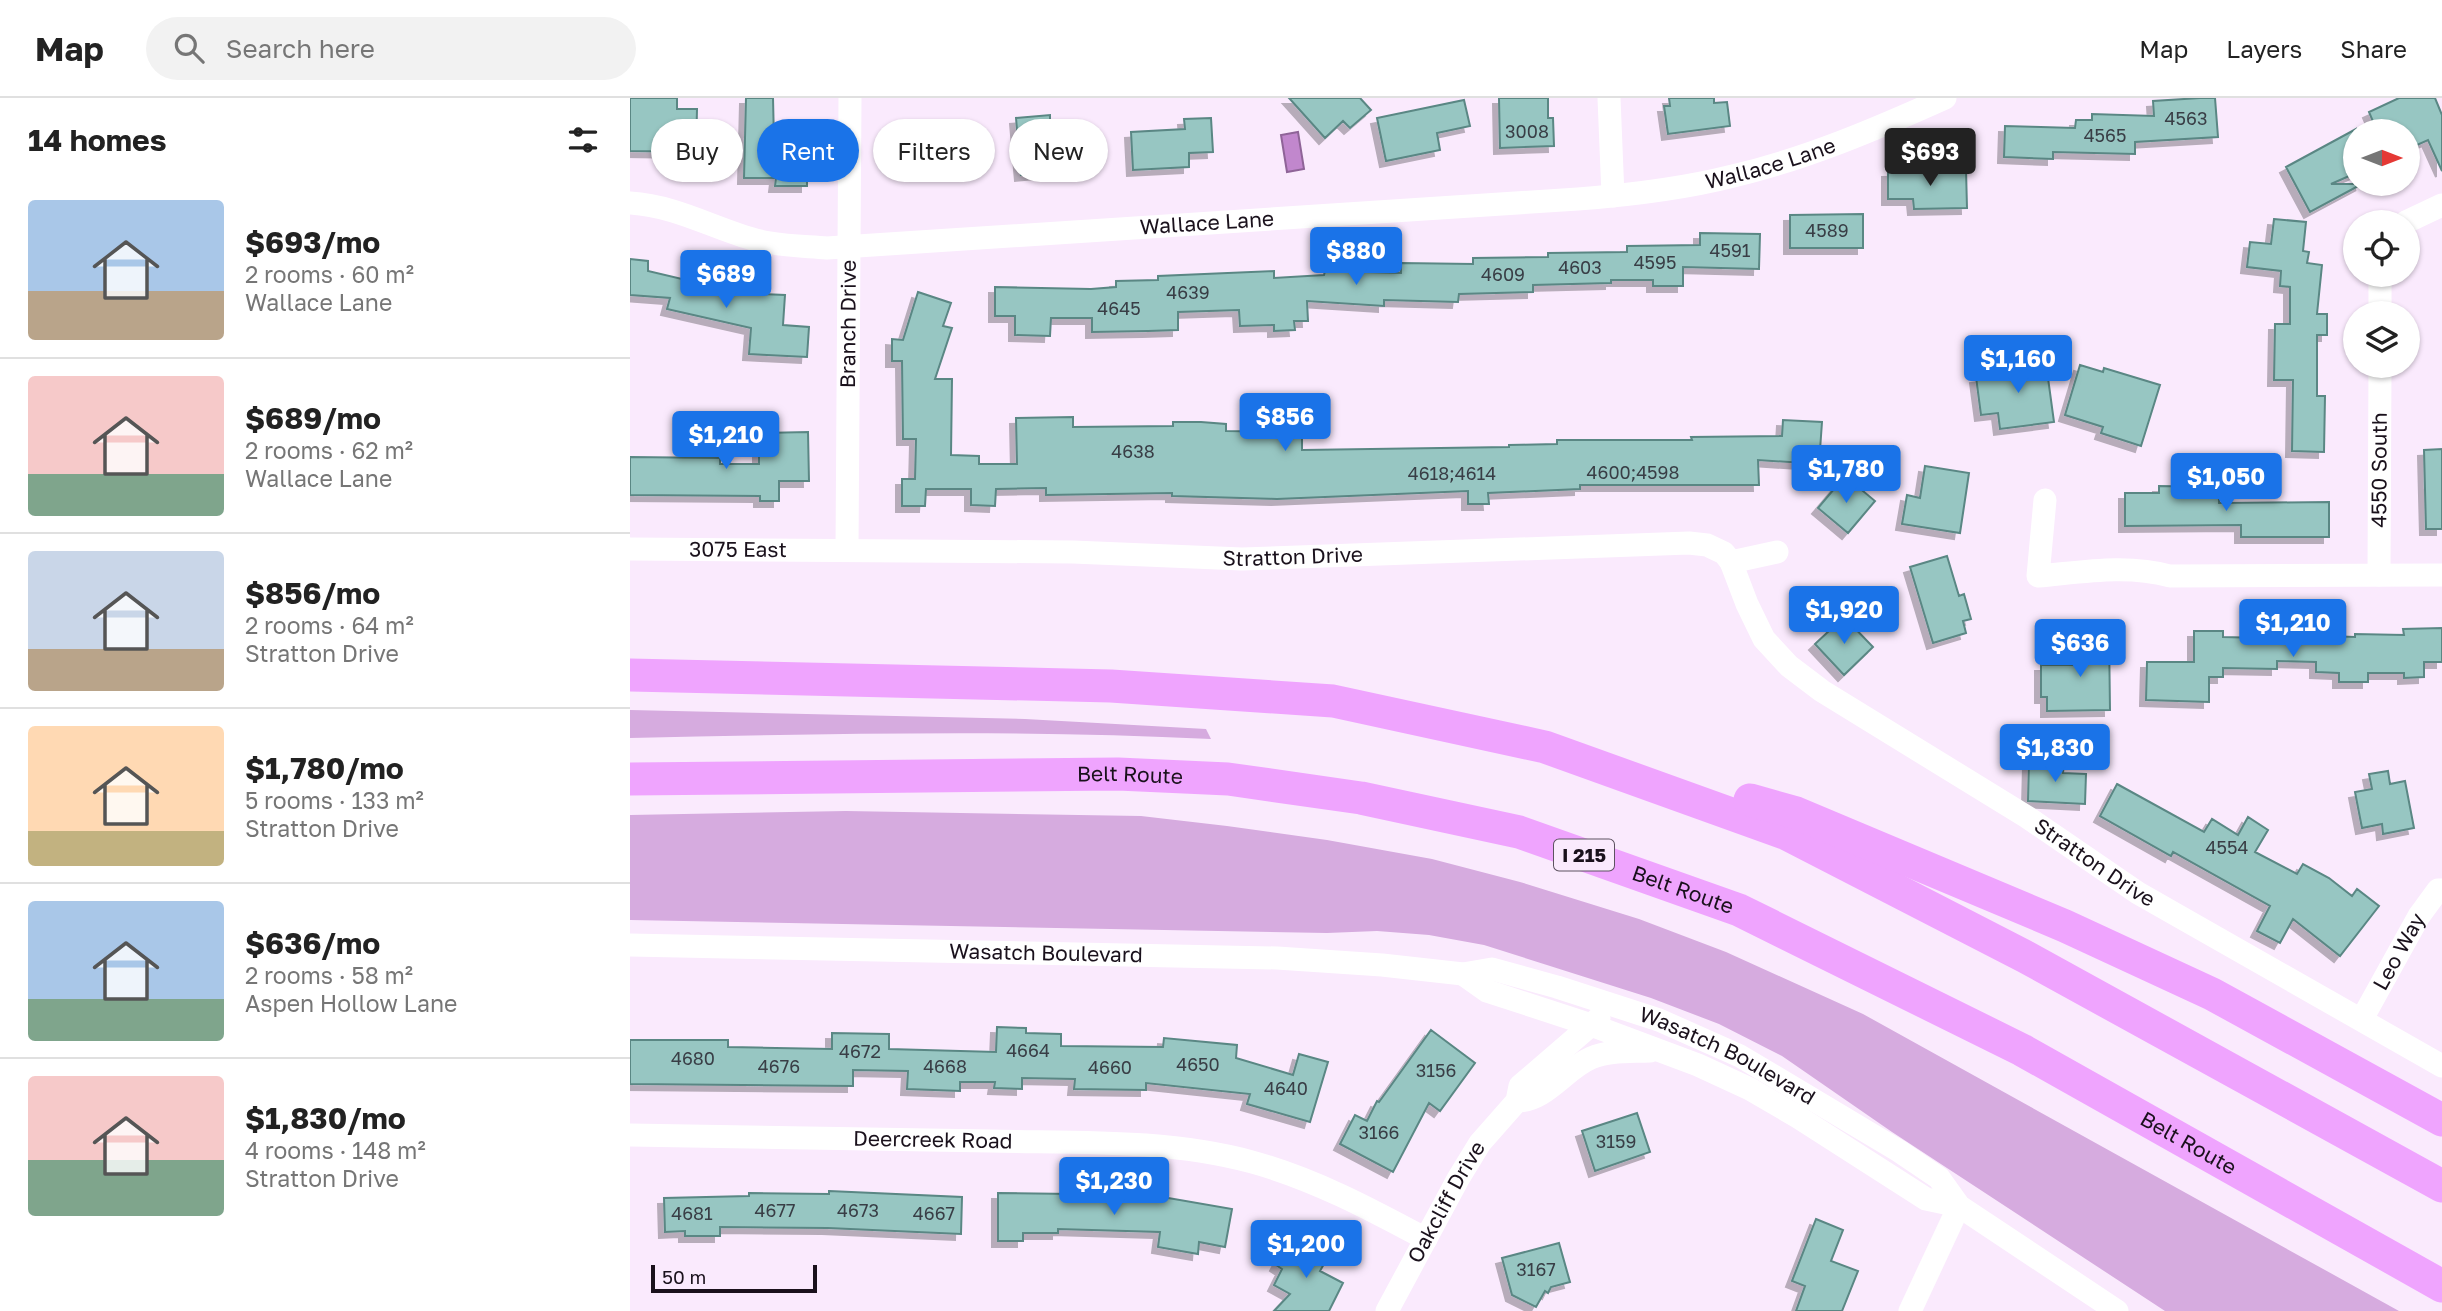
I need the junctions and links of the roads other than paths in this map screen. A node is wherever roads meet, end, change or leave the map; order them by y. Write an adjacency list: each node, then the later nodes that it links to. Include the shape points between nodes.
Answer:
1 (850, 98): 8 (street, Branch Drive)
2 (1609, 98): 4 (street)
3 (1945, 98): 4 (street, Wallace Lane, via 1775,164 1692,185)
4 (1613, 197): 8 (street, Wallace Lane)
5 (630, 203): 8 (street, Wallace Lane, via 673,209 758,240 827,248)
6 (2442, 205): 7 (street)
7 (2420, 215)
8 (848, 245): 12 (street, Branch Drive)
9 (2380, 378): 15 (street, 4550 South)
10 (2045, 500): 15 (street, via 2038,576 2114,569 2171,576)
11 (630, 549): 12 (street, 3075 East)
12 (847, 550): 14 (street, Stratton Drive, via 1242,559 1689,542 1716,548)
13 (1777, 552): 14 (street)
14 (1731, 562): 24 (street, Stratton Drive, via 1764,639 1822,691 2027,817 2138,893)
15 (2379, 575): 16 (street)
16 (2442, 575)
17 (630, 675): 18 (highway, via 1111,686 1333,701)
18 (1545, 747): 29 (highway, via 1797,813 2065,926 2212,994); 31 (highway, via 1787,834 2024,956)
19 (630, 779): 34 (highway, Belt Route / I 215, via 1118,774 1228,779 1361,798 1519,832 1739,909 2022,1050)
20 (2442, 890): 24 (street, Leo Way, via 2419,916)
21 (630, 945): 22 (street, Wasatch Boulevard, via 1277,958)
22 (1462, 974): 23 (street, Wasatch Boulevard, via 1492,969); 25 (street, Wasatch Boulevard, via 1487,991)
23 (1615, 1006): 25 (street, Oakcliff Drive); 32 (street, Wasatch Boulevard, via 1700,1038 1780,1079 1939,1178)
24 (2362, 1019): 27 (street, Stratton Drive)
25 (1591, 1025): 26 (street, Wasatch Boulevard); 28 (street, Oakcliff Drive, via 1520,1086)
26 (1662, 1051): 28 (street, Oakcliff Drive, via 1591,1058 1531,1101); 32 (street, Wasatch Boulevard, via 1750,1089 1926,1199)
27 (2442, 1066)
28 (1517, 1101): 33 (street, Oakcliff Drive, via 1480,1143)
29 (2442, 1120)
30 (630, 1135): 33 (street, Deercreek Road, via 1107,1143 1189,1149 1307,1180)
31 (2442, 1186)
32 (1959, 1206): 36 (street); 37 (street, Wasatch Boulevard)
33 (1426, 1239): 35 (street, Oakcliff Drive)
34 (2442, 1286)
35 (1387, 1311)
36 (1910, 1311)
37 (2117, 1311)

